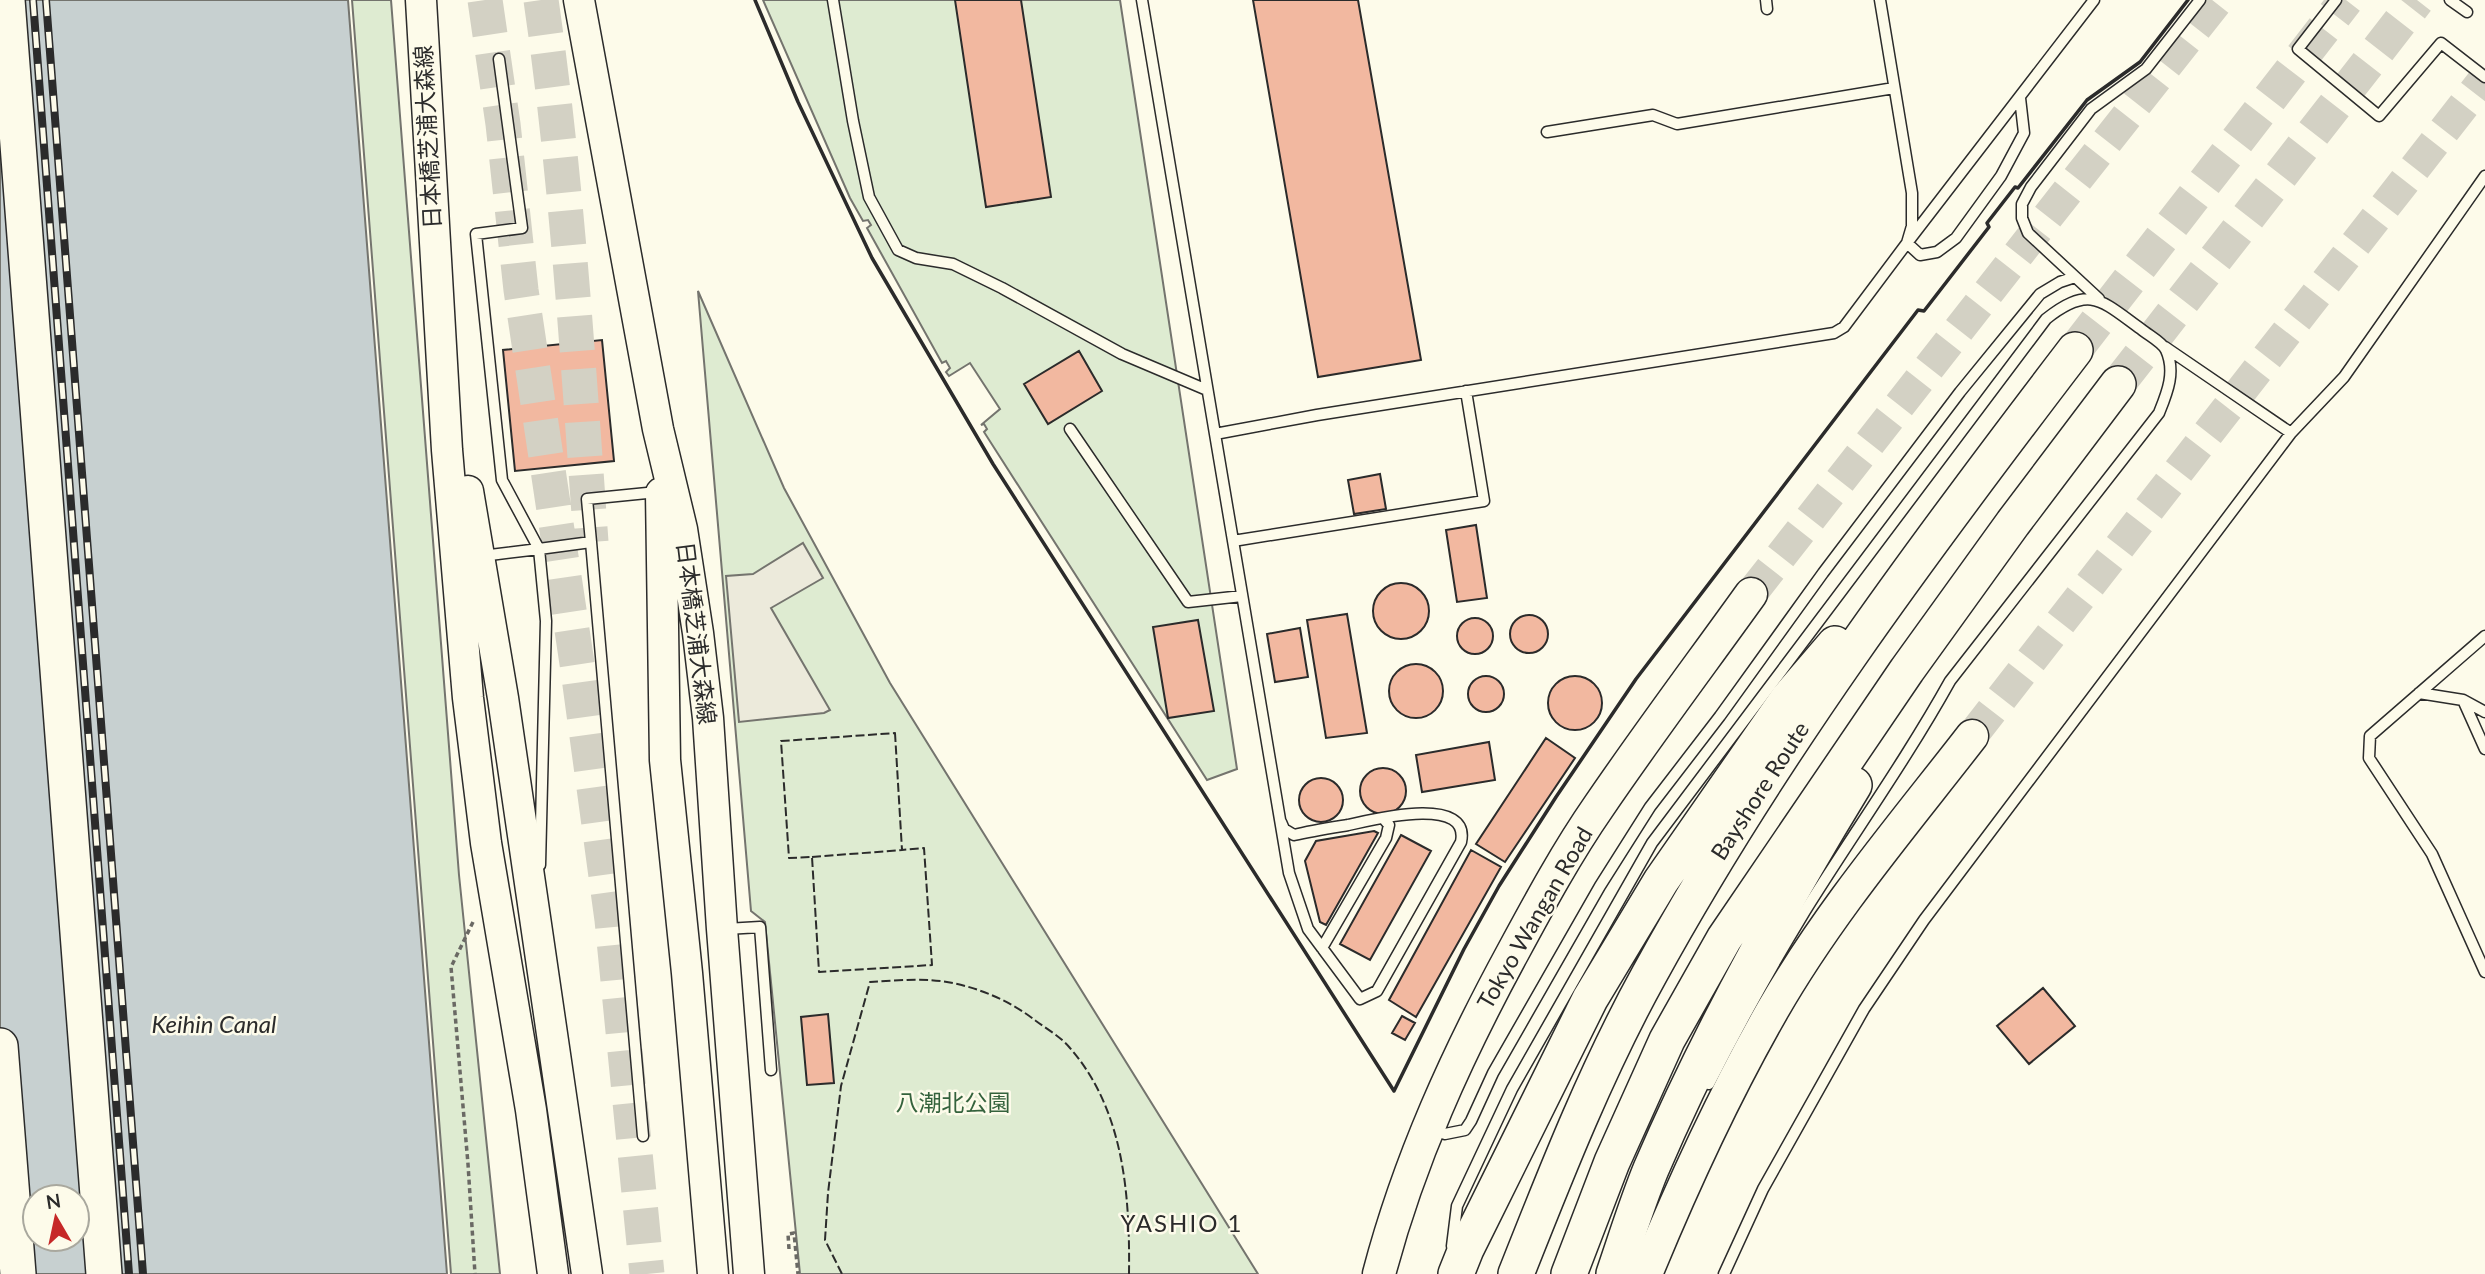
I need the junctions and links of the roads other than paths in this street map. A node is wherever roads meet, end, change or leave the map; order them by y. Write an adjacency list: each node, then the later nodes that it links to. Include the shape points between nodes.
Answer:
1 (7, 0): 62 (highway)
2 (421, 0): 19 (main road, 日本橋芝浦大森線)
3 (579, 0): 27 (main road, 日本橋芝浦大森線)
4 (833, 0): 25 (lane, via 869,197 898,250 953,264 1122,354)
5 (1142, 0): 25 (lane)
6 (1880, 0): 14 (lane)
7 (2094, 0): 15 (lane)
8 (2200, 0): 20 (lane, via 2146,69 2091,109 2022,204 2028,233)
9 (2336, 0): 13 (lane, via 2298,49 2379,116 2441,43)
10 (2450, 0): 11 (lane)
11 (2466, 12)
12 (499, 59): 35 (lane, via 522,228 476,234 502,480)
13 (2485, 76)
14 (1894, 88): 16 (lane, via 1677,124 1653,115); 18 (lane, via 1913,208)
15 (2020, 98): 18 (lane); 18 (lane, via 2024,133 2001,176 1956,238 1937,253 1920,255)
16 (1547, 132)
17 (2485, 176): 29 (lane, via 2344,377)
18 (1907, 243): 26 (lane, via 1852,318 1834,333)
19 (436, 272): 36 (main road); 63 (main road, 日本橋芝浦大森線, via 468,698)
20 (2075, 277): 21 (lane); 55 (lane, via 2040,294 1960,392 1650,807 1506,1049 1465,1130 1445,1134)
21 (2099, 300): 22 (lane); 66 (lane, via 2064,304 2046,318 1652,842 1512,1089 1457,1206)
22 (2165, 347): 29 (lane); 54 (lane, via 2170,384 2159,414 1950,681 1805,912)
23 (2075, 350): 32 (highway, Bayshore Route)
24 (2118, 384): 40 (highway)
25 (1208, 390): 30 (lane)
26 (1466, 391): 30 (lane); 33 (lane, via 1484,501)
27 (658, 429): 31 (main road); 48 (main road, 日本橋芝浦大森線, via 682,529 698,633)
28 (1070, 429): 38 (lane, via 1188,602)
29 (2291, 433): 72 (lane, via 1924,920 1851,1033 1763,1189)
30 (1215, 434): 33 (lane)
31 (661, 492): 34 (lane, via 587,499); 60 (main road, via 665,760)
32 (1957, 504): 67 (highway, via 1787,700 1661,881 1590,999); 68 (highway, Bayshore Route, via 1773,768 1667,943 1594,1087)
33 (1233, 541): 38 (lane)
34 (591, 542): 35 (lane); 56 (lane)
35 (539, 549): 36 (lane); 49 (lane, via 546,621)
36 (479, 557): 49 (main road)
37 (1751, 594): 55 (highway, Tokyo Wangan Road, via 1598,807 1542,897 1451,1071)
38 (1242, 596): 47 (lane)
39 (2485, 636): 41 (lane)
40 (1907, 670): 58 (highway, via 1862,772 1751,965); 69 (highway, via 1697,985 1612,1162)
41 (2419, 693): 42 (lane); 51 (lane, via 2370,736 2369,758 2432,853)
42 (2463, 700): 43 (lane); 45 (lane)
43 (2485, 712)
44 (1972, 736): 71 (highway, via 1867,871 1773,1009 1713,1125)
45 (2485, 749)
46 (1384, 818): 47 (lane, via 1293,835); 50 (lane, via 1389,825 1386,838); 50 (lane, via 1410,813 1440,815 1460,827 1461,842 1377,991 1360,999)
47 (1281, 822): 50 (lane, via 1289,873 1308,929)
48 (722, 929): 53 (lane, via 760,927); 64 (main road, 日本橋芝浦大森線)
49 (538, 946): 59 (main road)
50 (1322, 948)
51 (2485, 972)
52 (0, 1046): 61 (highway)
53 (771, 1070)
54 (1705, 1090)
55 (1427, 1128): 65 (highway, Tokyo Wangan Road)
56 (643, 1136)
57 (1679, 1136): 58 (lane)
58 (1650, 1171): 70 (highway)
59 (587, 1270)
60 (711, 1270)
61 (18, 1274)
62 (104, 1274)
63 (553, 1274)
64 (750, 1274)
65 (1379, 1274)
66 (1448, 1274)
67 (1456, 1274)
68 (1516, 1274)
69 (1569, 1274)
70 (1614, 1274)
71 (1646, 1274)
72 (1724, 1274)

